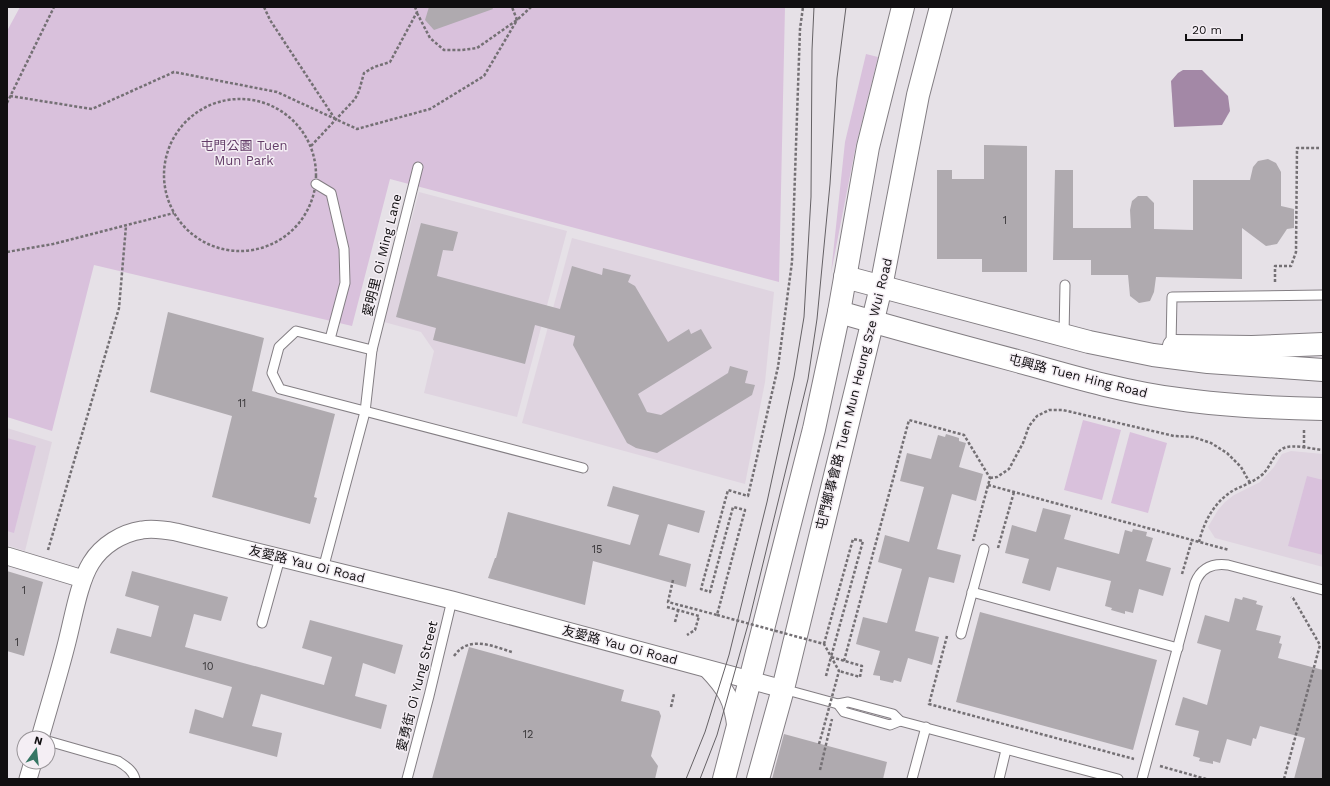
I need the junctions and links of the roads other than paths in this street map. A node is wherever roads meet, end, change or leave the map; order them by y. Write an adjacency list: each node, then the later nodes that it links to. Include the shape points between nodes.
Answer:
1 (903, 7): 5 (main road, via 868,147)
2 (941, 7): 7 (main road, 屯門鄉事會路 Tuen Mun Heung Sze Wui Road, via 918,95)
3 (418, 167): 16 (lane, 愛明里 Oi Ming Lane)
4 (316, 184): 12 (lane, via 331,194 344,249 345,283)
5 (845, 277): 7 (main road); 9 (main road)
6 (1065, 285): 11 (lane)
7 (881, 287): 10 (main road, 屯門鄉事會路 Tuen Mun Heung Sze Wui Road); 11 (main road)
8 (1323, 295): 15 (lane, via 1172,297)
9 (839, 312): 10 (main road, 屯興路 Tuen Hing Road); 33 (main road, via 814,429)
10 (872, 322): 18 (main road, 屯興路 Tuen Hing Road, via 1129,390 1223,405); 34 (main road, 屯門鄉事會路 Tuen Mun Heung Sze Wui Road)
11 (1064, 335): 13 (main road)
12 (330, 339): 16 (lane); 19 (lane, via 296,331 279,347 272,373 280,389)
13 (1089, 342): 15 (main road); 17 (main road, via 1153,355 1208,362)
14 (1323, 344): 15 (main road, via 1252,347)
15 (1171, 345)
16 (372, 350): 19 (lane, 愛明里 Oi Ming Lane)
17 (1323, 370)
18 (1323, 409)
19 (365, 412): 20 (lane); 24 (lane, 愛明里 Oi Ming Lane)
20 (583, 468)
21 (984, 549): 27 (lane)
22 (7, 556): 25 (street)
23 (280, 558): 24 (street, 友愛路 Yau Oi Road); 25 (street, 友愛路 Yau Oi Road, via 176,532 143,529 120,537 101,550); 29 (lane)
24 (323, 569): 28 (street, 友愛路 Yau Oi Road)
25 (83, 579): 36 (street, 友愛路 Yau Oi Road)
26 (1323, 590): 31 (lane, via 1228,565 1214,564 1207,567 1198,577)
27 (972, 592): 30 (lane); 31 (lane)
28 (452, 600): 32 (street, 友愛路 Yau Oi Road); 41 (lane, 愛勇街 Oi Yung Street)
29 (262, 623)
30 (961, 634)
31 (1178, 648): 47 (lane)
32 (707, 669): 33 (street, 友愛路 Yau Oi Road); 37 (street, via 729,695)
33 (750, 680): 34 (street, 友愛路 Yau Oi Road); 37 (main road)
34 (783, 689): 35 (lane, via 838,704 844,712 890,725 900,721); 43 (main road, 屯門鄉事會路 Tuen Mun Heung Sze Wui Road)
35 (926, 727): 39 (lane); 44 (lane)
36 (42, 730)
37 (736, 732): 42 (main road)
38 (56, 743): 40 (lane, via 118,761 128,768)
39 (1006, 750): 45 (lane); 46 (lane)
40 (135, 779)
41 (407, 779)
42 (724, 779)
43 (758, 779)
44 (912, 779)
45 (999, 779)
46 (1118, 779)
47 (1142, 779)

